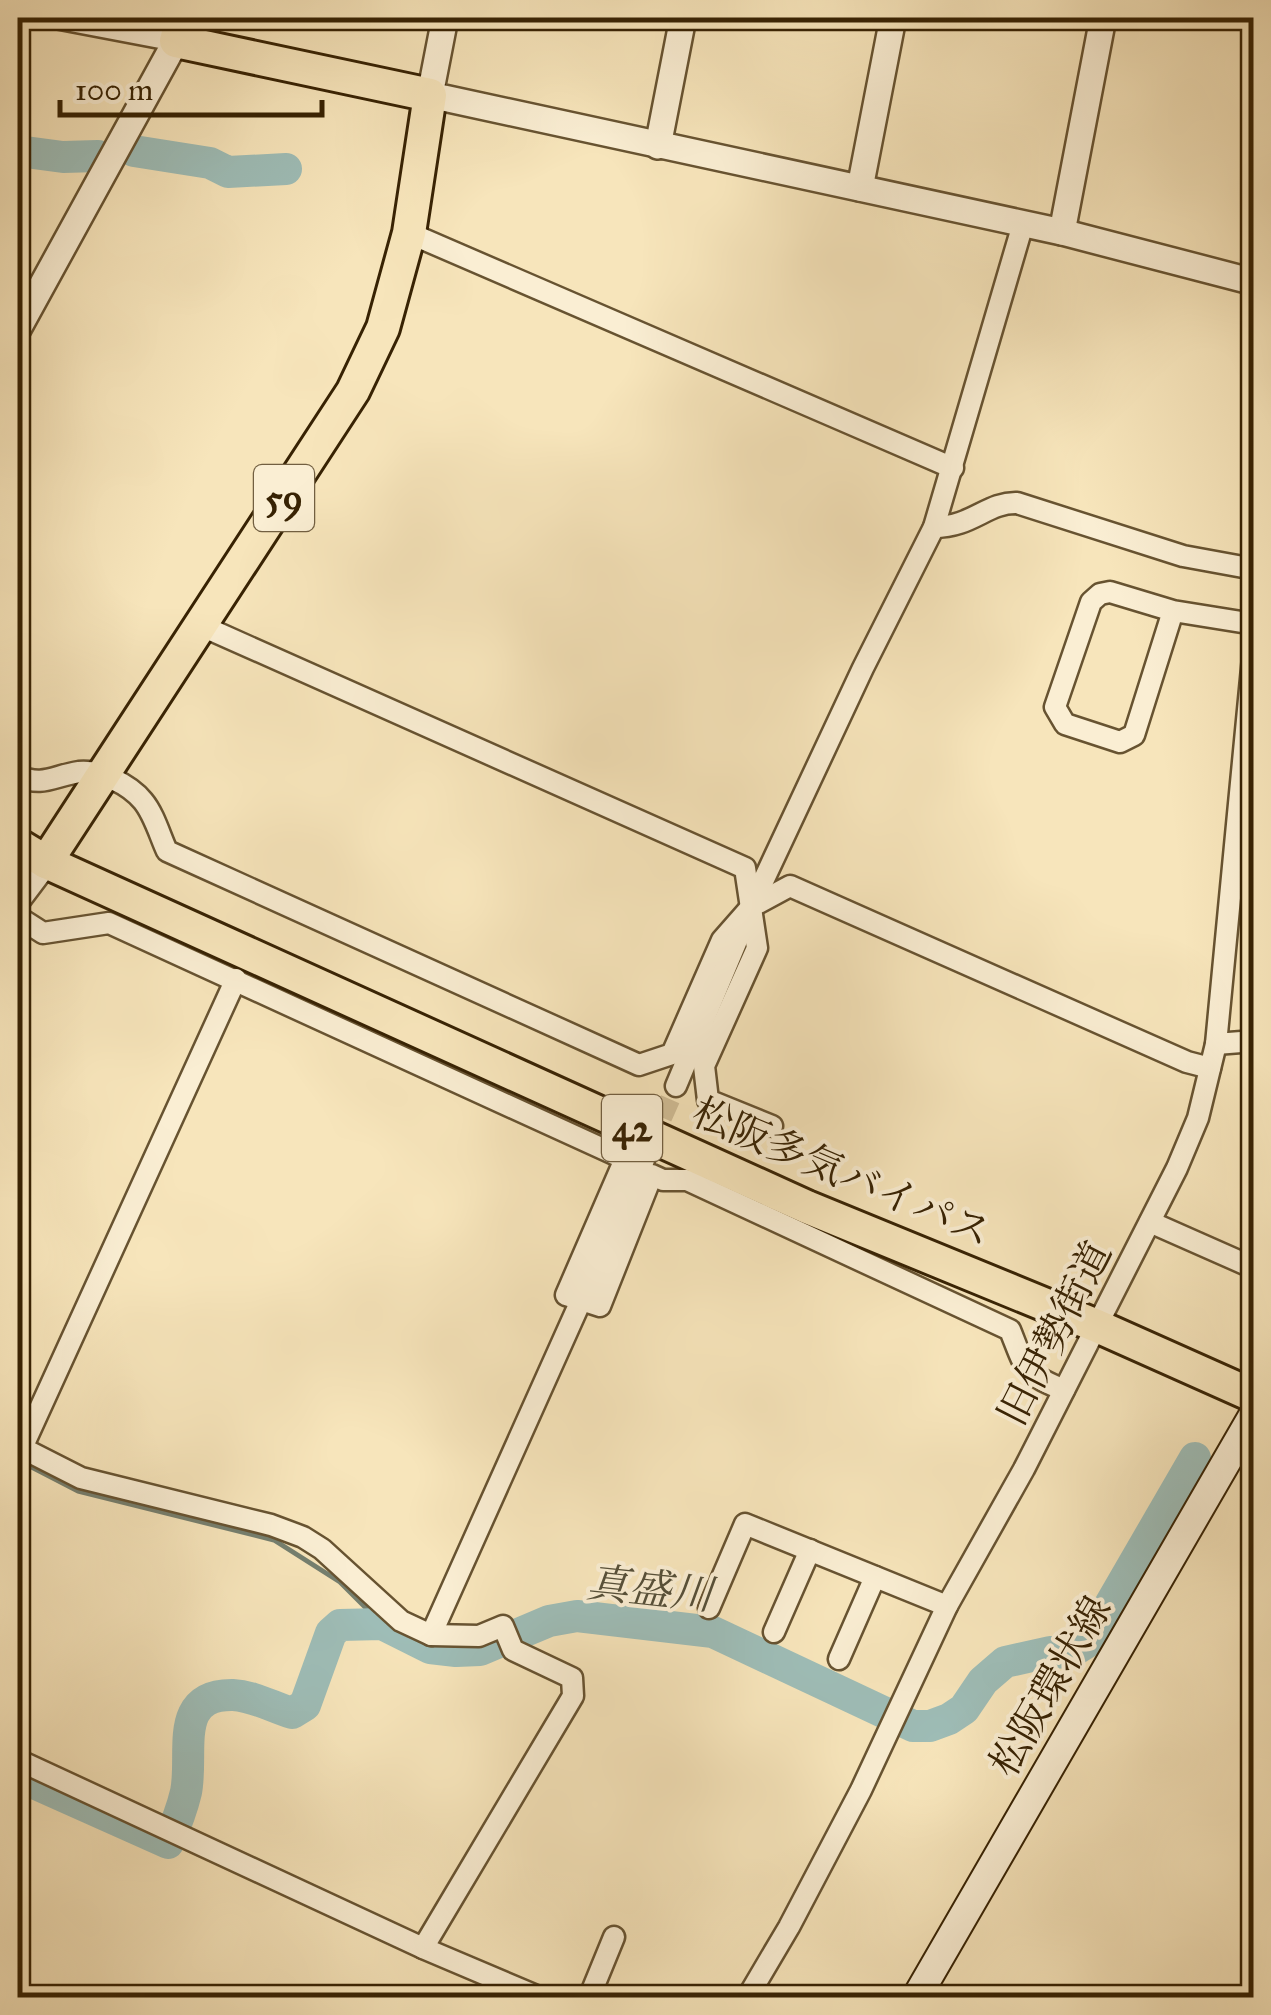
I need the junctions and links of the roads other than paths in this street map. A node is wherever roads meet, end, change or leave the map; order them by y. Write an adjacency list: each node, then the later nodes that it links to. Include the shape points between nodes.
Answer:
1 (55, 18): 6 (street)
2 (444, 18): 7 (street)
3 (683, 18): 8 (street)
4 (892, 18): 9 (street)
5 (1104, 18): 11 (street)
6 (179, 29): 7 (main road); 14 (street)
7 (430, 95): 8 (street); 12 (main road, 59)
8 (658, 146): 9 (street)
9 (860, 188): 10 (street)
10 (1023, 224): 11 (street); 15 (street)
11 (1062, 232): 13 (street)
12 (409, 233): 15 (street); 20 (main road, 59, via 383,328 353,391)
13 (1254, 282)
14 (18, 329)
15 (953, 468): 16 (street)
16 (934, 526): 17 (street, via 960,524 1017,503 1183,556); 27 (street)
17 (1254, 569)
18 (1173, 611): 18 (street, via 1110,592 1092,602 1055,707 1066,724 1120,742 1134,735); 19 (street)
19 (1254, 624)
20 (202, 626): 22 (main road, 59); 27 (street, via 745,868)
21 (1254, 647): 24 (street, 旧伊勢街道)
22 (101, 775): 23 (street, via 82,772 34,783); 25 (main road, 59); 27 (street, via 143,801 167,851 639,1065 672,1054 722,940)
23 (18, 776)
24 (1245, 817): 31 (street, 旧伊勢街道)
25 (32, 854): 26 (street); 39 (main road, 松阪多気バイパス / 42, via 807,1207)
26 (18, 899)
27 (751, 908): 32 (street, via 790,886); 33 (street); 34 (street, via 757,948 704,1066 708,1100)
28 (18, 917): 29 (street, via 43,932 110,923)
29 (236, 979): 38 (street, via 625,1160 566,1295); 43 (street)
30 (1254, 1041): 31 (street)
31 (1216, 1044): 32 (street, 旧伊勢街道)
32 (1210, 1068): 36 (street, 旧伊勢街道, via 1198,1118)
33 (676, 1086)
34 (772, 1126)
35 (644, 1160): 38 (street)
36 (1150, 1222): 37 (street); 39 (street, 旧伊勢街道)
37 (1254, 1268)
38 (581, 1302): 40 (street, via 600,1306 652,1175 687,1180 1010,1330 1033,1378); 49 (street)
39 (1097, 1326): 40 (street, 旧伊勢街道); 41 (main road, 松阪多気バイパス / 42)
40 (1064, 1390): 46 (street, 旧伊勢街道)
41 (1254, 1396)
42 (1254, 1414): 57 (main road, 松阪環状線)
43 (20, 1447): 49 (street, via 81,1478 303,1537 400,1620)
44 (810, 1550): 45 (street); 47 (street, via 746,1524); 48 (street)
45 (875, 1577): 46 (street); 50 (street)
46 (947, 1606): 56 (street, 旧伊勢街道, via 816,1876)
47 (709, 1608)
48 (774, 1632)
49 (431, 1634): 53 (street, via 479,1636 504,1626 513,1650 572,1678 573,1696)
50 (839, 1659)
51 (18, 1760): 53 (street)
52 (614, 1937): 55 (street)
53 (422, 1948): 54 (street)
54 (541, 1998)
55 (589, 1998)
56 (747, 1998)
57 (916, 1998)

